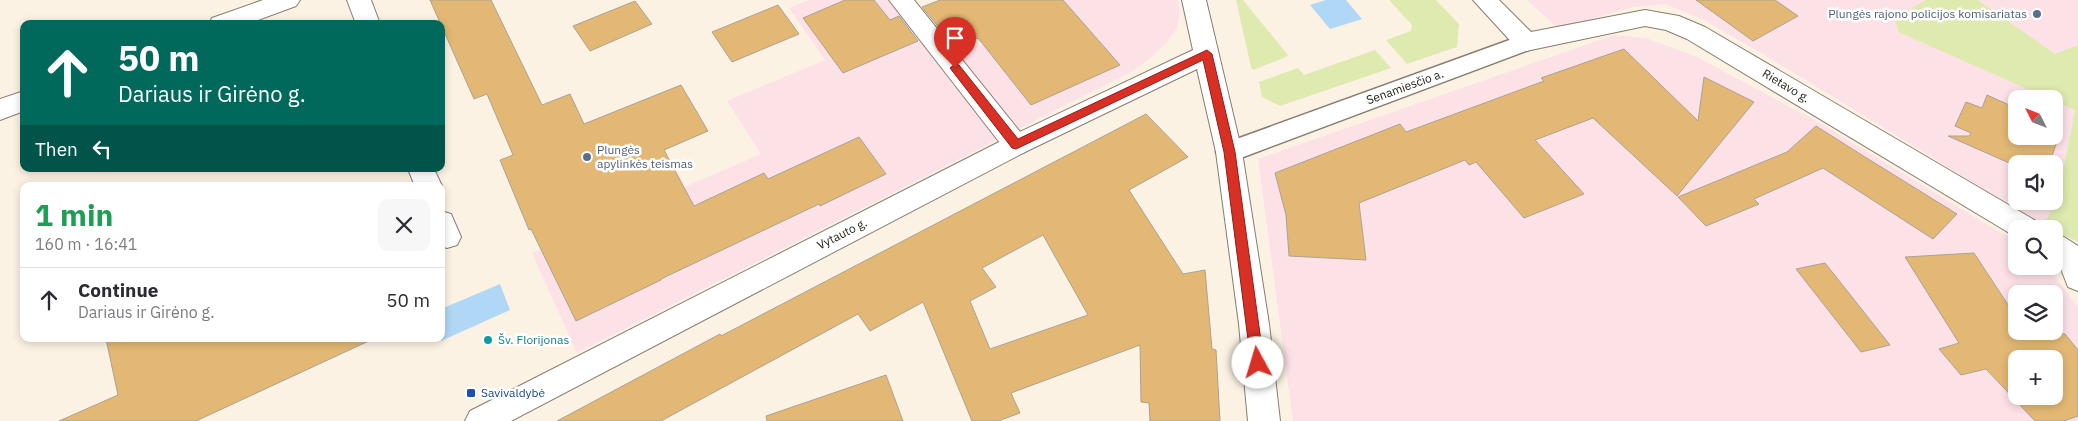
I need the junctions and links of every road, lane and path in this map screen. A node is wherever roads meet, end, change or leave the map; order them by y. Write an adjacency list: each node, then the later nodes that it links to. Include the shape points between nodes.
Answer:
1 (288, 0): 6 (main road)
2 (359, 0): 7 (main road)
3 (902, 0): 12 (main road)
4 (1194, 0): 9 (main road)
5 (1485, 0): 8 (main road)
6 (232, 20)
7 (366, 20)
8 (1526, 42): 13 (street, Senamiesčio a.); 14 (main road, Rietavo g., via 1645,18 1670,22 1696,33)
9 (1207, 54): 12 (main road, Vytauto g.); 13 (main road)
10 (20, 102): 11 (main road)
11 (0, 110)
12 (1016, 145): 18 (main road, Vytauto g.)
13 (1229, 152): 19 (main road, via 1254,324)
14 (2011, 220)
15 (2063, 251): 16 (main road)
16 (2078, 260): 17 (main road, via 2075,269)
17 (2078, 279)
18 (481, 421)
19 (1264, 421)

